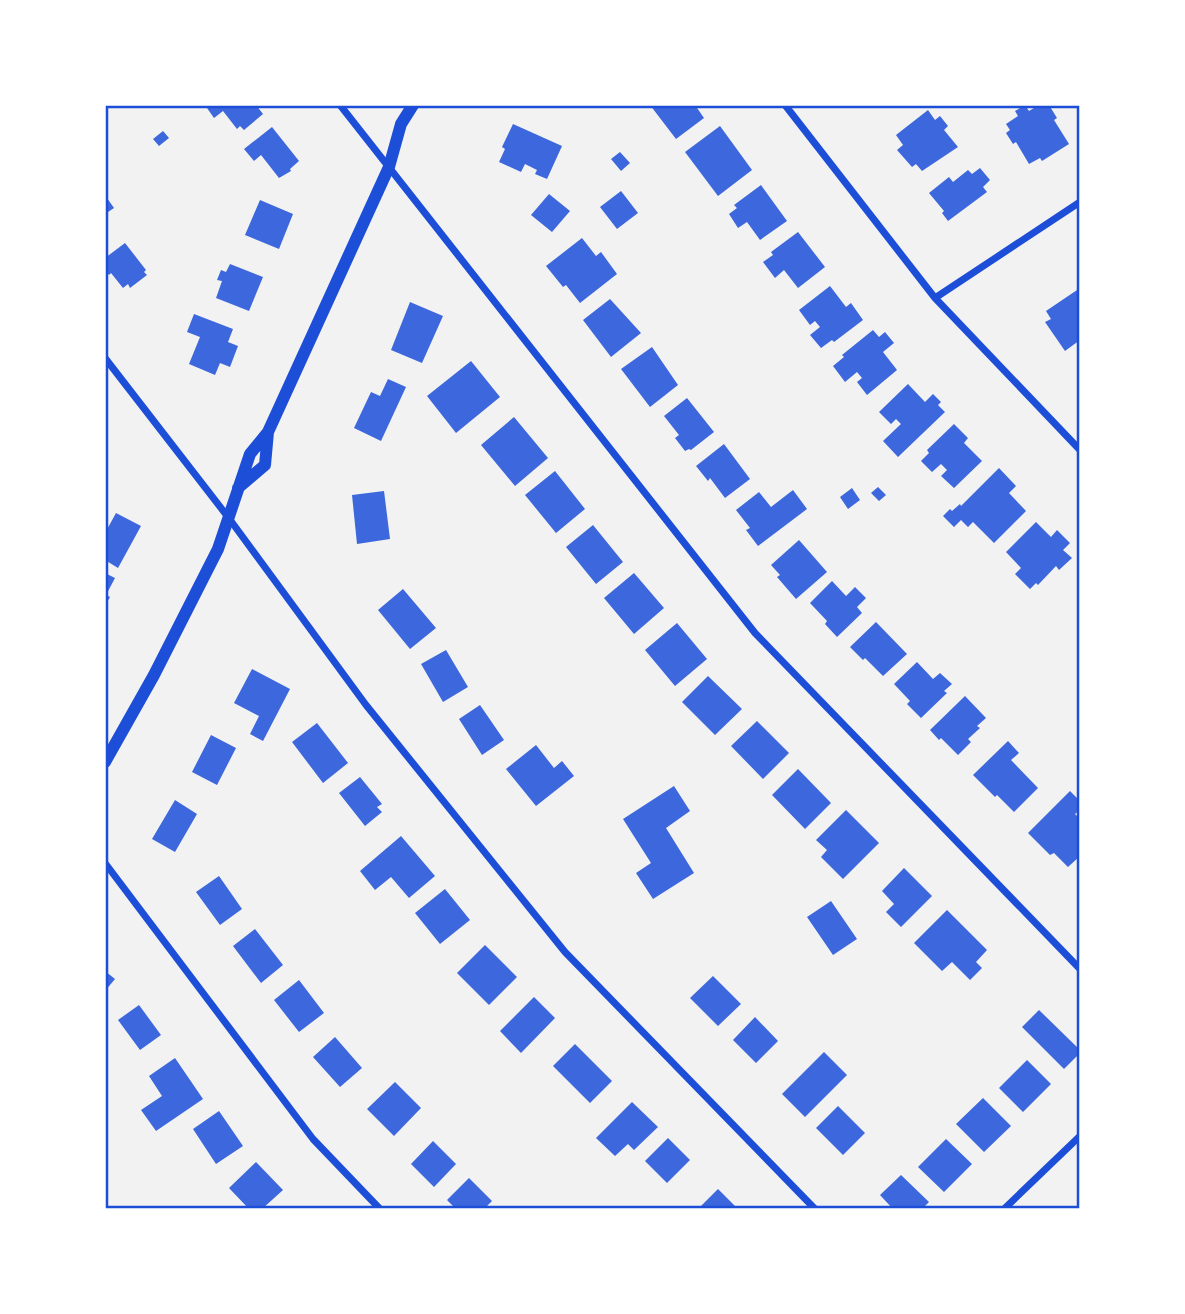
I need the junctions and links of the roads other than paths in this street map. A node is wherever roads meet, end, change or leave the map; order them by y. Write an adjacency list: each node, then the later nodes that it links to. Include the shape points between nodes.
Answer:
1 (340, 105): 4 (street)
2 (413, 105): 4 (street, via 401,124)
3 (785, 105): 6 (street)
4 (389, 167): 9 (street, via 268,432 265,466 237,488); 12 (street, via 755,633)
5 (1080, 202): 6 (street)
6 (935, 298): 8 (street)
7 (105, 358): 9 (street)
8 (1080, 450)
9 (228, 517): 10 (street, via 212,561); 15 (street, via 366,705 565,951)
10 (105, 762)
11 (105, 863): 14 (street, via 313,1139)
12 (1080, 969)
13 (1080, 1136): 16 (street)
14 (380, 1209)
15 (815, 1209)
16 (1004, 1209)

